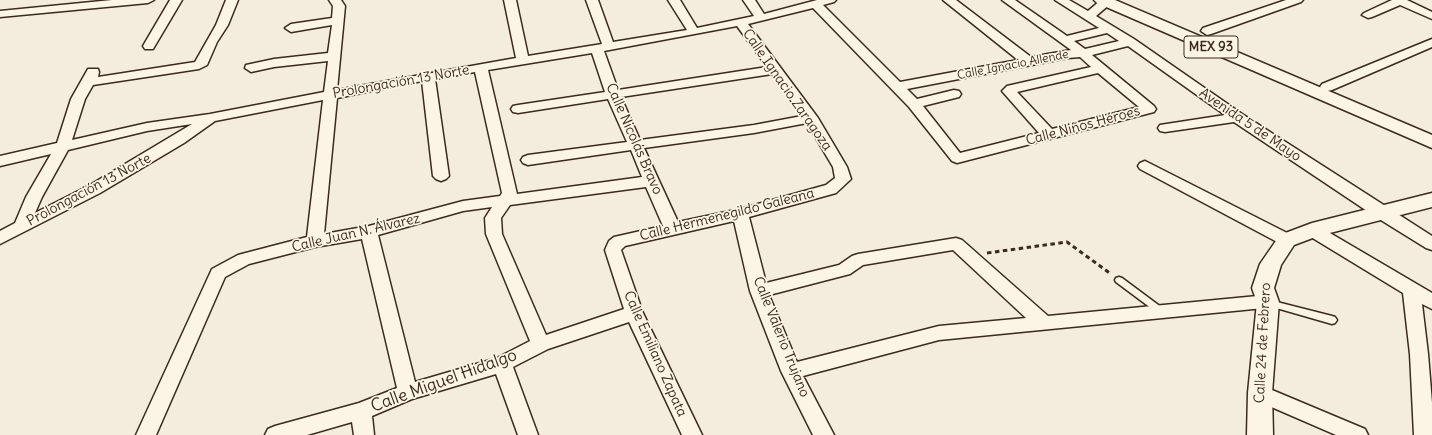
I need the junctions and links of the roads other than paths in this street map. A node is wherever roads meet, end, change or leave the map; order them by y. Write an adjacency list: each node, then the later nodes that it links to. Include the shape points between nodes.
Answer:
1 (10, 0): 20 (street)
2 (148, 0): 18 (street)
3 (176, 0): 35 (street)
4 (232, 0): 61 (street, via 222,25 199,66 92,76 78,99)
5 (336, 0): 26 (street, via 339,6)
6 (510, 0): 39 (street)
7 (592, 0): 36 (street, Calle Nicolás Bravo)
8 (674, 0): 31 (street)
9 (750, 0): 25 (street)
10 (830, 0): 19 (street, Prolongación 13 Norte)
11 (949, 0): 40 (street)
12 (1008, 0): 32 (street)
13 (1061, 0): 23 (street, Avenida 5 de Mayo)
14 (1133, 0): 30 (main road, MEX 93)
15 (1297, 0): 30 (street)
16 (1104, 1): 23 (street); 47 (main road, MEX 93)
17 (1400, 1): 22 (street); 24 (street)
18 (86, 4): 21 (street)
19 (815, 4): 25 (street, Prolongación 13 Norte); 46 (street)
20 (0, 10)
21 (0, 14)
22 (1368, 15)
23 (1089, 16): 29 (street, Avenida 5 de Mayo)
24 (1432, 16)
25 (761, 18): 27 (street, Prolongación 13 Norte)
26 (338, 21): 28 (street); 38 (street)
27 (740, 22): 31 (street, Prolongación 13 Norte); 44 (street, Calle Ignacio Zaragoza)
28 (291, 28)
29 (1109, 29): 32 (street); 33 (street, Avenida 5 de Mayo)
30 (1206, 31): 47 (main road, MEX 93)
31 (694, 32): 36 (street, Prolongación 13 Norte)
32 (1064, 40): 37 (street)
33 (1130, 42): 37 (street, Calle Ignacio Allende); 53 (street, Avenida 5 de Mayo)
34 (1432, 43): 47 (street)
35 (149, 46)
36 (603, 48): 39 (street, Prolongación 13 Norte); 50 (street, Calle Nicolás Bravo)
37 (1083, 53): 40 (street, Calle Ignacio Allende); 43 (street, Calle Niños Héroes)
38 (335, 56): 41 (street); 48 (street)
39 (524, 60): 42 (street, Prolongación 13 Norte)
40 (1030, 62): 46 (street, Calle Ignacio Allende)
41 (251, 68)
42 (481, 68): 45 (street, Prolongación 13 Norte); 69 (street, via 510,193)
43 (1102, 68): 58 (street, via 1009,91); 58 (street, Calle Niños Héroes, via 1149,109)
44 (775, 70): 50 (street); 55 (street, Calle Ignacio Zaragoza)
45 (428, 76): 48 (street, Prolongación 13 Norte); 65 (street)
46 (897, 87): 51 (street)
47 (1323, 90): 57 (main road, MEX 93); 59 (main road, MEX 93)
48 (332, 94): 54 (street, Prolongación 13 Norte); 78 (street)
49 (954, 94): 51 (street)
50 (613, 95): 52 (street); 60 (street, Calle Nicolás Bravo)
51 (914, 104): 58 (street, Calle Niños Héroes, via 956,158)
52 (518, 109)
53 (1237, 117): 56 (street); 70 (street, Avenida 5 de Mayo)
54 (211, 118): 61 (street, via 147,127); 72 (street, Prolongación 13 Norte, via 95,189)
55 (811, 118): 60 (street); 66 (street, Calle Ignacio Zaragoza, via 840,167)
56 (1165, 128)
57 (1432, 133)
58 (1049, 135)
59 (1432, 142)
60 (636, 144): 62 (street); 67 (street, Calle Nicolás Bravo)
61 (63, 146): 63 (street); 72 (street, via 34,197)
62 (528, 160)
63 (0, 161)
64 (1145, 166): 77 (street)
65 (441, 176)
66 (843, 179): 71 (street, Calle Hermenegildo Galeana, via 831,189)
67 (652, 181): 69 (street, Calle Juan N. Álvarez); 73 (street, Calle Nicolás Bravo)
68 (1432, 200): 70 (street)
69 (505, 201): 75 (street, Calle Juan N. Álvarez, via 463,206); 90 (street, via 492,218 494,234)
70 (1382, 213): 74 (street); 79 (street, Avenida 5 de Mayo)
71 (740, 214): 73 (street, Calle Hermenegildo Galeana); 83 (street, Calle Valerio Trujano)
72 (22, 226): 76 (street, Prolongación 13 Norte)
73 (673, 228): 80 (street, Calle Hermenegildo Galeana, via 620,241)
74 (1312, 230): 77 (street); 82 (street)
75 (369, 232): 78 (street, Calle Juan N. Álvarez); 93 (street)
76 (0, 238)
77 (1287, 240): 84 (street, Calle 24 de Febrero, via 1271,264 1263,288)
78 (315, 241): 97 (street, Calle Juan N. Álvarez, via 244,260 218,273)
79 (1432, 244)
80 (613, 250): 87 (street, Calle Emiliano Zapata)
81 (1119, 280): 86 (lane)
82 (1411, 289): 85 (street); 104 (street, via 1419,354)
83 (759, 291): 89 (street, via 844,270 858,260 956,244); 92 (street, Calle Valerio Trujano)
84 (1268, 302): 86 (street); 88 (lane); 94 (street, Calle 24 de Febrero)
85 (1432, 302)
86 (1163, 312): 89 (street)
87 (634, 313): 90 (street, Calle Miguel Hidalgo); 100 (street, Calle Emiliano Zapata)
88 (1332, 320)
89 (1044, 323): 92 (street, via 938,333)
90 (541, 344): 91 (street, Calle Miguel Hidalgo)
91 (502, 364): 93 (street, Calle Miguel Hidalgo); 96 (street)
92 (791, 371): 101 (street, Calle Valerio Trujano)
93 (408, 392): 95 (street, Calle Miguel Hidalgo)
94 (1260, 393): 102 (street, Calle 24 de Febrero); 103 (street)
95 (361, 411): 98 (street, Calle Miguel Hidalgo); 99 (street)
96 (524, 434)
97 (146, 435)
98 (275, 435)
99 (364, 435)
100 (692, 435)
101 (824, 435)
102 (1260, 435)
103 (1358, 435)
104 (1424, 435)

